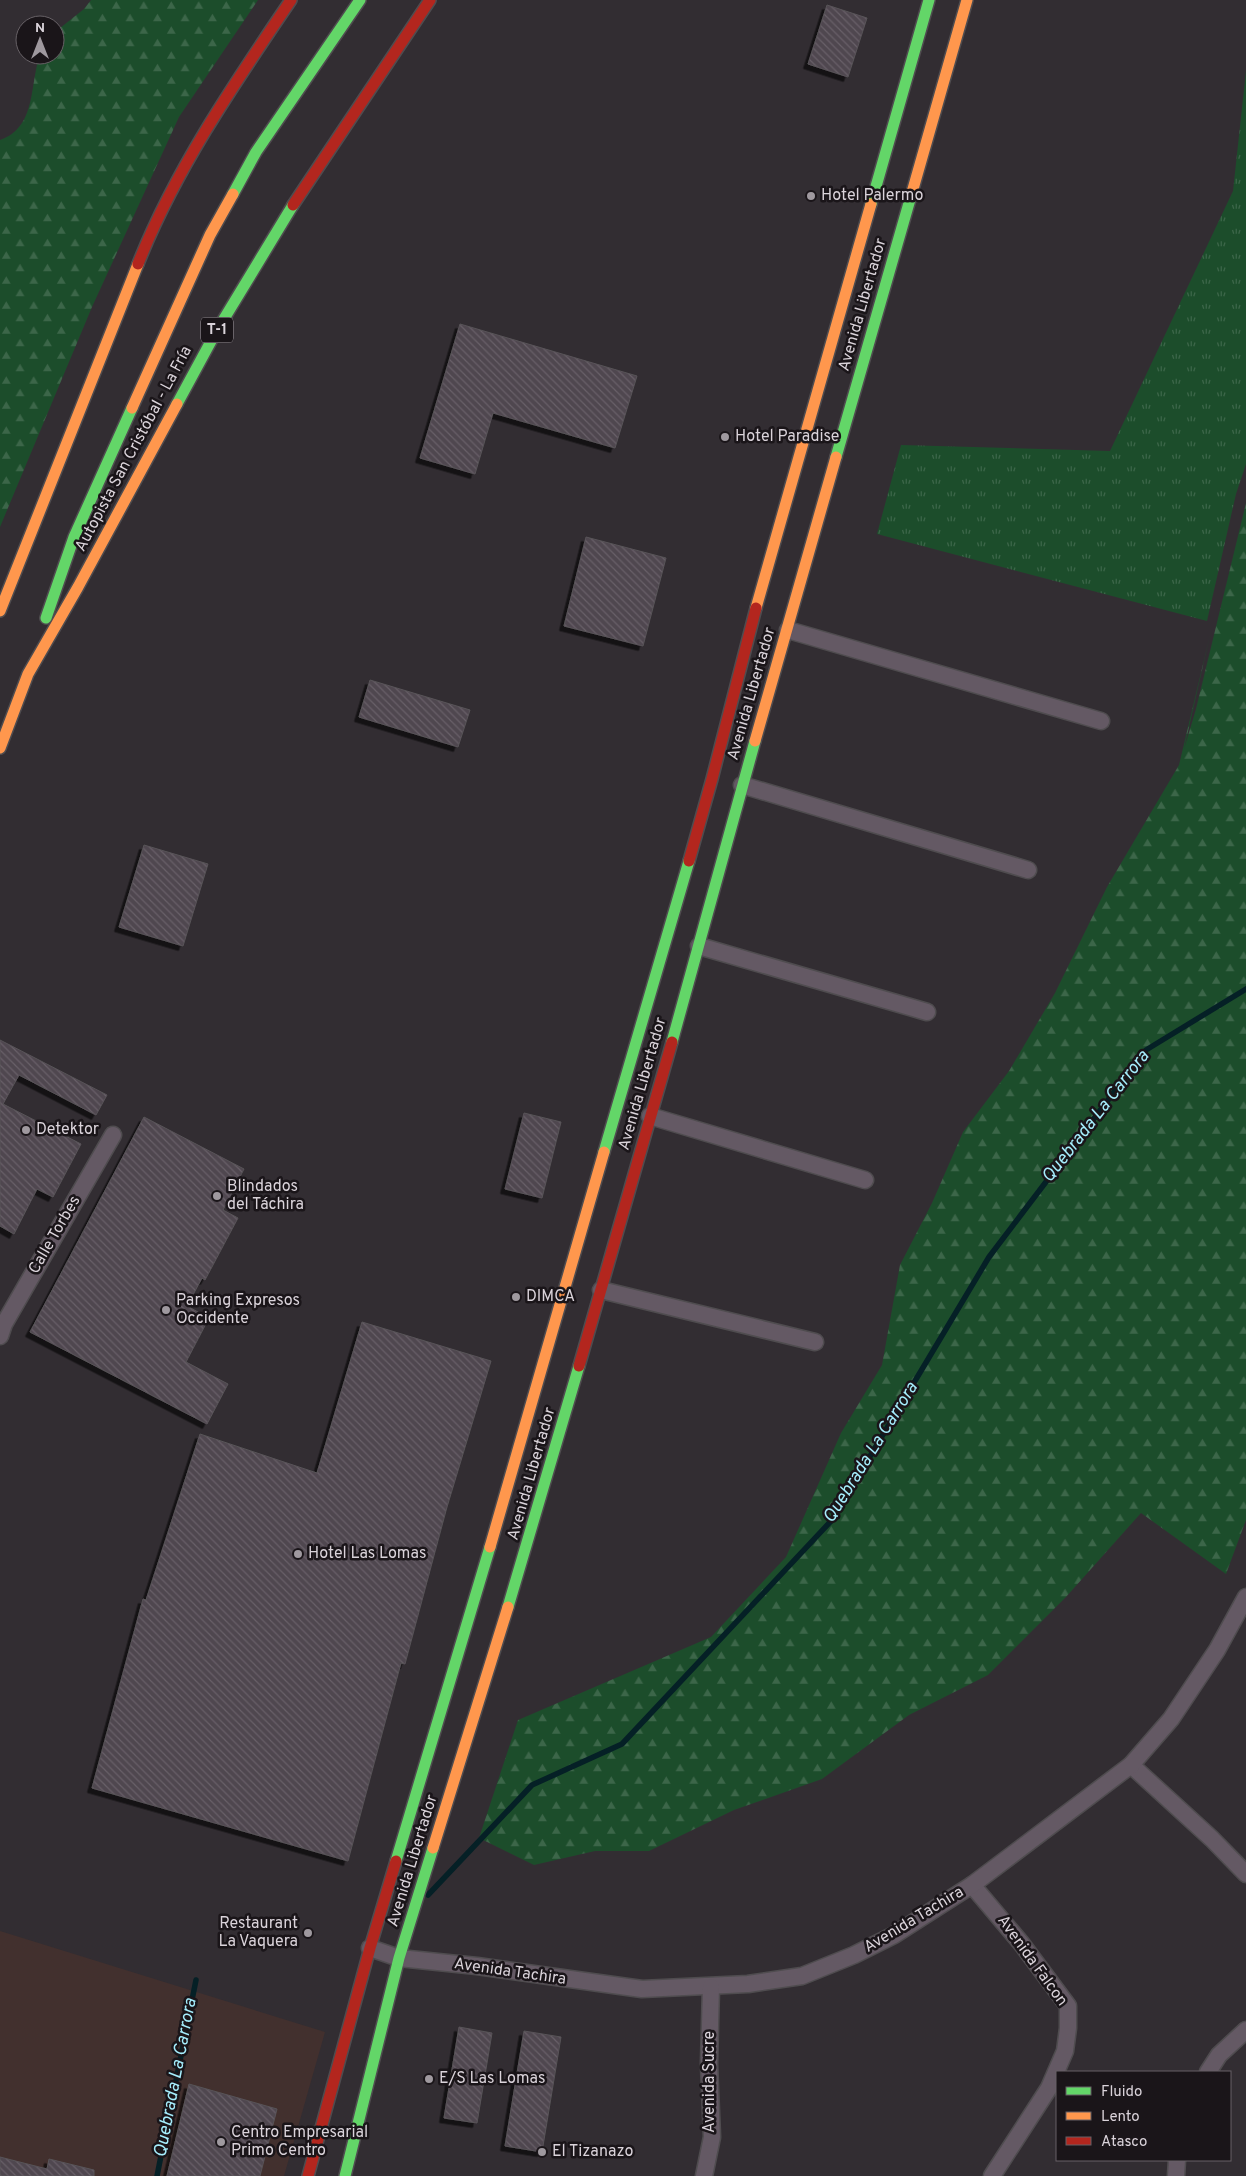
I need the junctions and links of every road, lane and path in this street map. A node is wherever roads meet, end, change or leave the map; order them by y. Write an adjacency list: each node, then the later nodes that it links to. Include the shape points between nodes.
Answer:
1 (291, 0): 6 (main road, via 187,163 151,231)
2 (360, 0): 8 (main road, via 256,152 210,235 74,537)
3 (430, 0): 8 (main road, Autopista San Cristóbal - La Fría / T-1, via 278,227 216,332)
4 (929, 0): 25 (main road, Avenida Libertador, via 753,618 674,915)
5 (967, 0): 7 (main road, Avenida Libertador)
6 (0, 611)
7 (788, 630): 9 (street); 11 (main road, Avenida Libertador)
8 (28, 674): 10 (main road, Autopista San Cristóbal - La Fría / T-1)
9 (1101, 721)
10 (0, 748)
11 (742, 785): 12 (street); 13 (main road, Avenida Libertador)
12 (1028, 870)
13 (699, 946): 14 (street); 15 (main road, Avenida Libertador)
14 (927, 1012)
15 (650, 1116): 17 (street); 18 (main road, Avenida Libertador)
16 (113, 1135): 19 (street, Calle Torbes)
17 (865, 1180)
18 (601, 1290): 20 (street); 26 (main road, Avenida Libertador, via 524,1557)
19 (0, 1336)
20 (815, 1342)
21 (1246, 1597): 22 (street, Avenida Tachira, via 1217,1650 1172,1719)
22 (1131, 1765): 23 (street); 24 (street, Avenida Tachira)
23 (1246, 1874)
24 (972, 1885): 27 (street, Avenida Tachira, via 894,1934 802,1976); 29 (street, Avenida Falcon, via 1068,2006 1065,2051)
25 (370, 1948): 26 (street, Avenida Tachira); 33 (main road, Avenida Libertador)
26 (399, 1958): 27 (street, Avenida Tachira, via 642,1989); 34 (main road, Avenida Libertador)
27 (710, 1987): 35 (street, Avenida Sucre, via 712,2137)
28 (1246, 2030): 30 (street, via 1219,2055)
29 (1056, 2071)
30 (1209, 2071)
31 (1056, 2072): 36 (street, Avenida Falcon, via 1049,2088)
32 (1177, 2161): 37 (street)
33 (308, 2176)
34 (345, 2176)
35 (704, 2176)
36 (992, 2176)
37 (1176, 2176)

